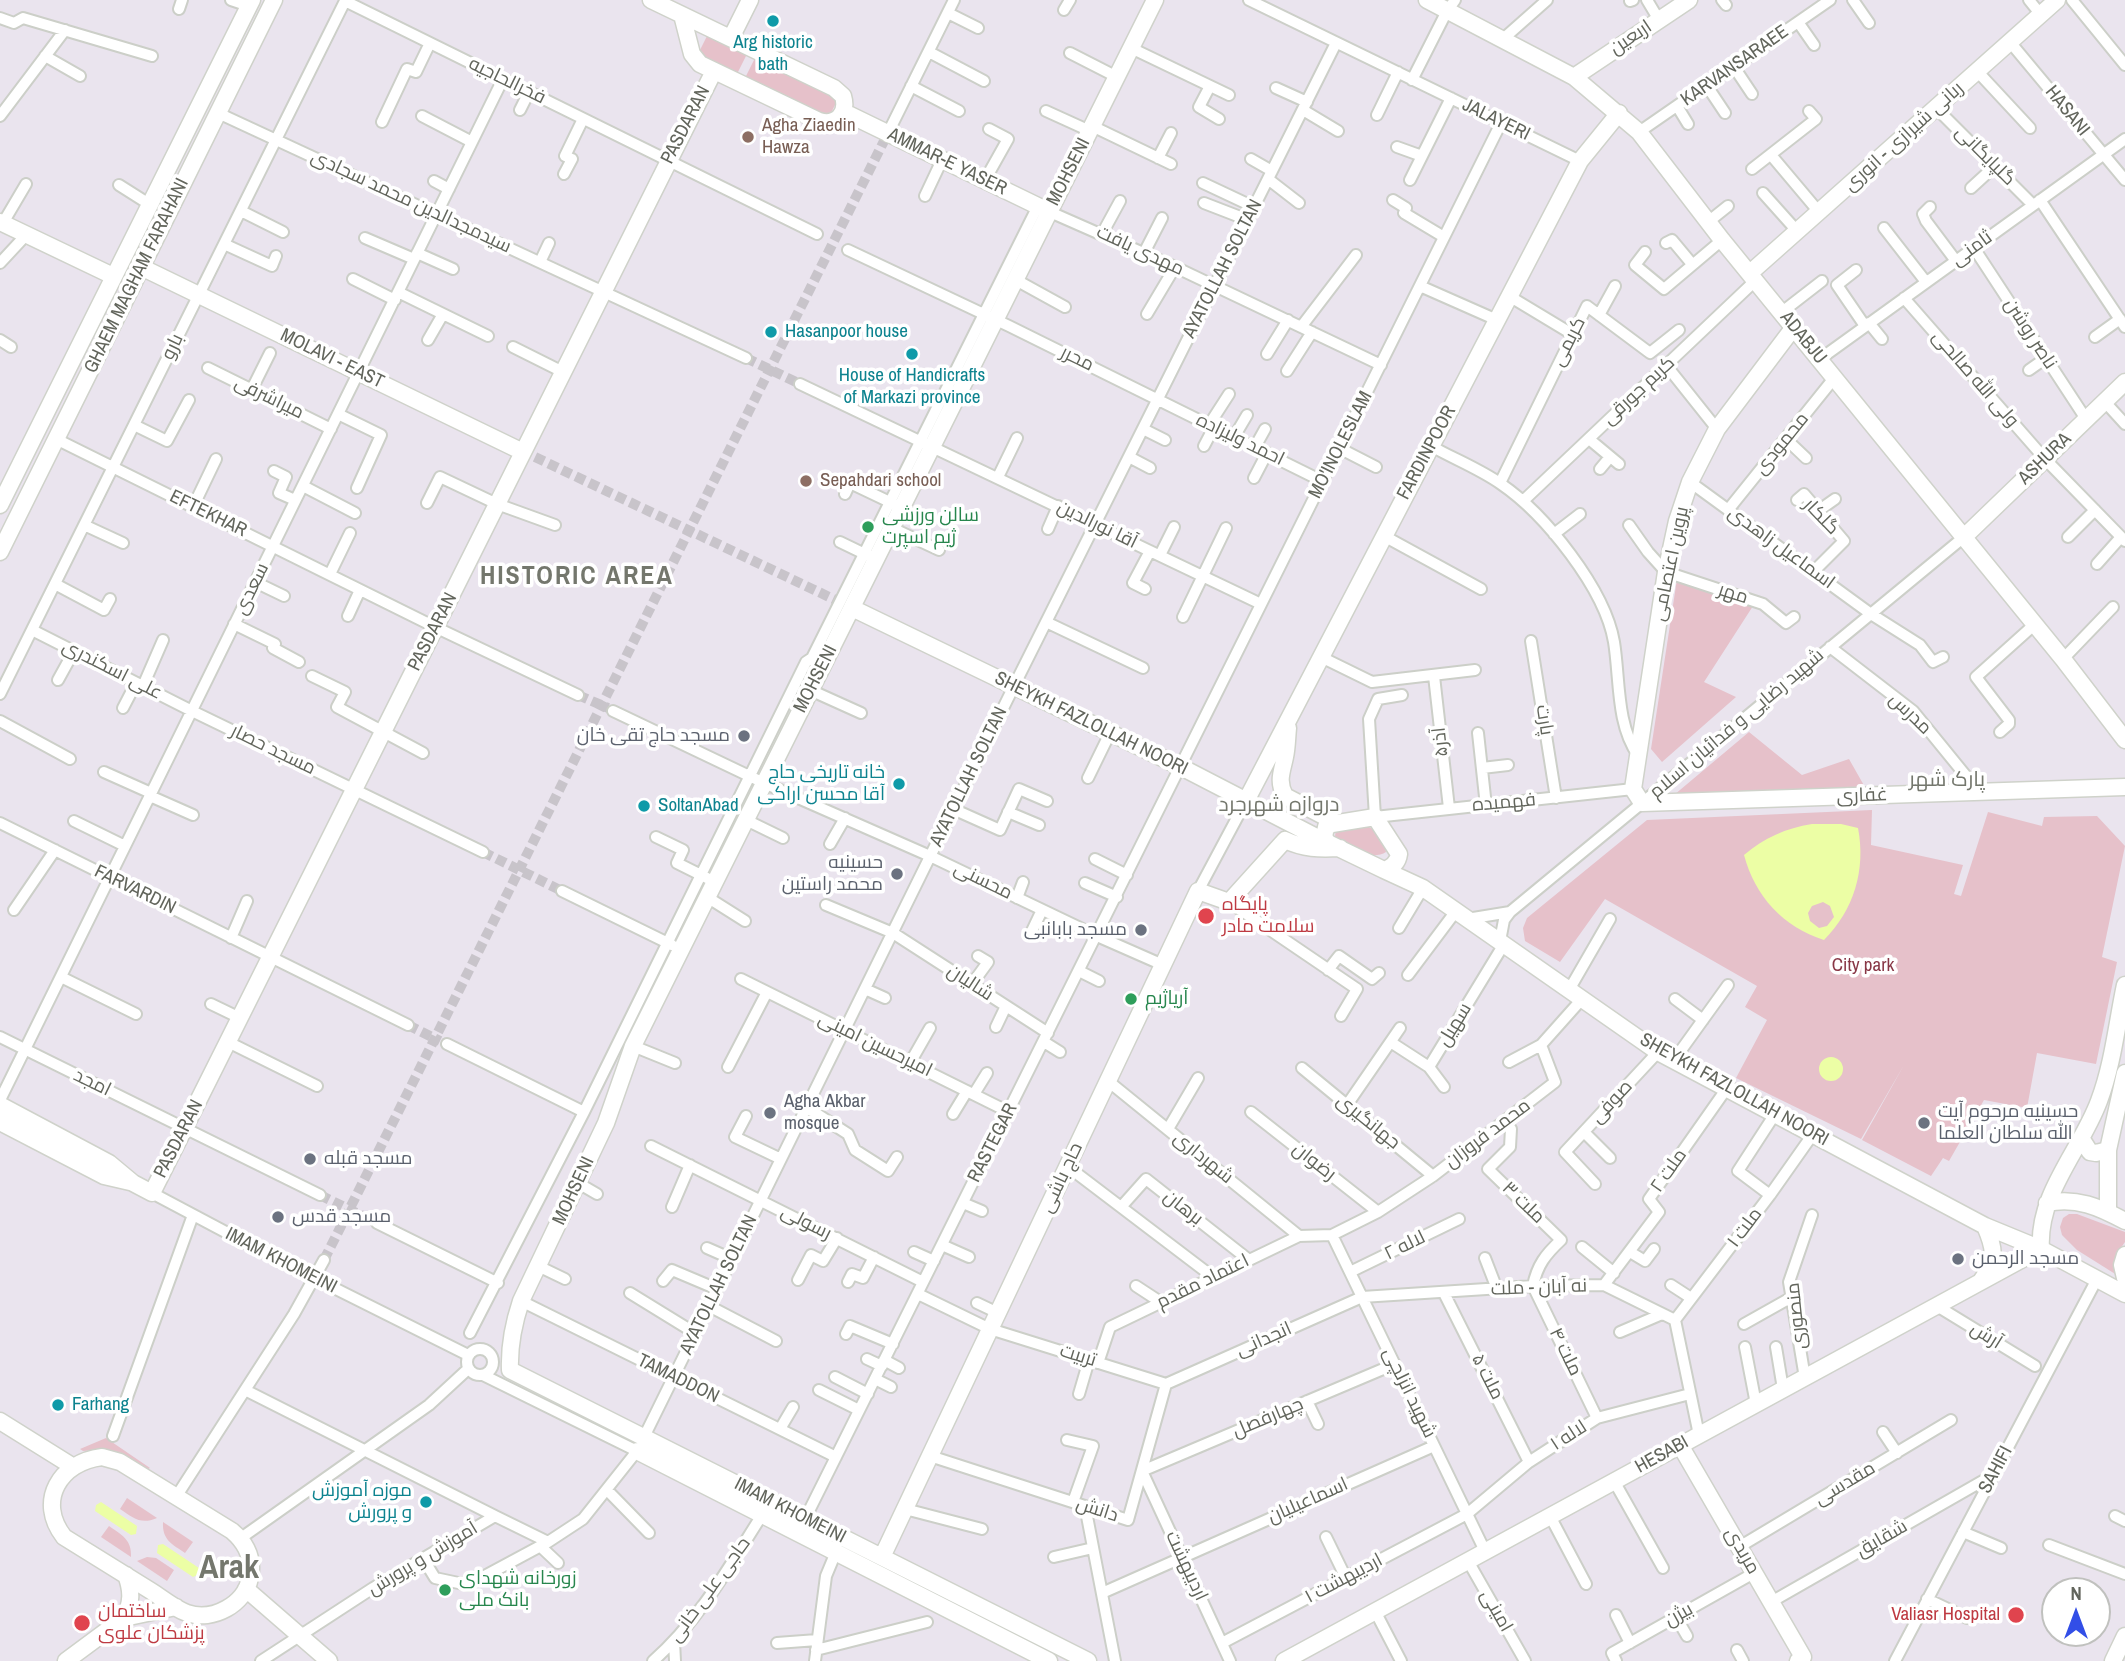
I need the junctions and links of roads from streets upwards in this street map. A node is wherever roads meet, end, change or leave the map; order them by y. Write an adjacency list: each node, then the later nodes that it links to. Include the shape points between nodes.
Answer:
1 (232, 0): 19 (street)
2 (274, 0): 68 (street, GHAEM MAGHAM FARAHANI)
3 (651, 0): 22 (street)
4 (750, 0): 30 (street)
5 (954, 0): 21 (street)
6 (1147, 0): 47 (street, MOHSENI)
7 (1155, 0): 36 (street, MOHSENI)
8 (1249, 0): 34 (street, JALAYERI)
9 (1427, 0): 20 (street, ADABJU)
10 (1547, 0): 31 (street)
11 (1647, 0): 25 (street)
12 (1689, 0): 25 (street, اربعین)
13 (1830, 0): 26 (street, KARVANSARAEE)
14 (1853, 0): 27 (street)
15 (2029, 0): 23 (street)
16 (2057, 0): 23 (street, ربانی شیرازی - انوری)
17 (2072, 0): 41 (street)
18 (345, 1): 33 (street, فخرالحاجیه); 87 (street, بارو)
19 (250, 3): 119 (street, GHAEM MAGHAM FARAHANI)
20 (1451, 5): 31 (street, ADABJU); 50 (street)
21 (948, 13): 28 (street); 37 (street)
22 (682, 15): 30 (street); 43 (street, via 692,54)
23 (2041, 15): 32 (street, ربانی شیرازی - انوری)
24 (0, 18): 29 (street, via 14,23 23,18)
25 (1659, 20): 48 (street, اربعین)
26 (1798, 22): 35 (street); 42 (street, KARVANSARAEE)
27 (1869, 23)
28 (978, 28)
29 (65, 30): 39 (street); 40 (street)
30 (731, 38): 67 (street, via 839,92 845,101)
31 (1503, 39): 48 (street, ADABJU)
32 (2010, 42): 44 (street, ربانی شیرازی - انوری); 91 (street, HASANI)
33 (430, 43): 49 (street, فخرالحاجیه); 76 (street, via 416,72 407,69)
34 (1336, 43): 45 (street, JALAYERI); 60 (street, AYATOLLAH SOLTAN)
35 (1814, 45)
36 (1131, 48): 47 (street, MOHSENI); 53 (street)
37 (929, 52): 51 (street); 52 (street)
38 (1070, 54): 47 (street)
39 (45, 55): 46 (street); 72 (street)
40 (152, 56)
41 (2125, 65)
42 (1734, 67): 54 (street, KARVANSARAEE); 57 (street)
43 (714, 71): 67 (street, via 825,123 836,121); 96 (street, PASDARAN)
44 (1977, 71): 62 (street, ربانی شیرازی - انوری); 80 (street)
45 (1398, 72): 50 (street, JALAYERI); 71 (street)
46 (80, 76)
47 (1114, 76): 79 (street, MOHSENI)
48 (1574, 77): 69 (street, ADABJU)
49 (503, 79): 56 (street, فخرالحاجیه); 88 (street, سعدی)
50 (1412, 79): 59 (street, JALAYERI)
51 (984, 81)
52 (911, 86): 65 (street); 84 (street)
53 (1210, 86): 58 (street); 75 (street, via 1199,107)
54 (1707, 86): 61 (street, KARVANSARAEE); 70 (street)
55 (1276, 88): 60 (street)
56 (529, 92): 63 (street); 74 (street, فخرالحاجیه)
57 (1752, 94)
58 (1229, 95)
59 (1451, 98): 77 (street, JALAYERI); 92 (street)
60 (1305, 106): 82 (street); 102 (street, AYATOLLAH SOLTAN)
61 (1677, 106): 78 (street); 83 (street, KARVANSARAEE)
62 (1936, 108): 99 (street, گلپایگانی); 125 (street, ربانی شیرازی - انوری)
63 (520, 110)
64 (1046, 110): 79 (street)
65 (959, 111)
66 (1809, 111): 90 (street, via 1816,120)
67 (844, 112): 84 (street, AMMAR-E YASER)
68 (218, 113): 87 (street, سیدمجدالدین محمد سجادی); 154 (street, GHAEM MAGHAM FARAHANI)
69 (1619, 113): 83 (street, ADABJU); 97 (street, FARDINPOOR)
70 (1725, 113)
71 (1377, 114)
72 (0, 116)
73 (422, 116): 88 (street)
74 (583, 119): 96 (street, فخرالحاجیه); 101 (street, via 565,156 572,159)
75 (1219, 119)
76 (382, 121)
77 (1501, 123): 97 (street, JALAYERI); 137 (street, MO'INOLESLAM)
78 (1688, 124)
79 (1089, 128): 93 (street); 123 (street, MOHSENI)
80 (2030, 128)
81 (989, 129): 103 (street, via 1008,139)
82 (1338, 131)
83 (1639, 132): 130 (street, ADABJU)
84 (888, 133): 95 (street, AMMAR-E YASER)
85 (1171, 133): 93 (street)
86 (2125, 139): 91 (street, ثامنی)
87 (276, 140): 124 (street, بارو); 126 (street, سیدمجدالدین محمد سجادی)
88 (472, 142): 111 (street, سعدی)
89 (1397, 147): 92 (street)
90 (1771, 155): 100 (street); 125 (street)
91 (2103, 155): 105 (street, HASANI); 116 (street, ثامنی)
92 (1422, 156): 104 (street)
93 (1158, 158): 98 (street)
94 (1251, 159): 102 (street)
95 (943, 160): 103 (street, AMMAR-E YASER); 113 (street)
96 (668, 161): 135 (street, فخرالحاجیه); 167 (street, PASDARAN)
97 (1580, 161): 170 (street, FARDINPOOR)
98 (1171, 164)
99 (1995, 166): 110 (street); 116 (street, گلپایگانی)
100 (1752, 169)
101 (564, 174)
102 (1270, 175): 118 (street); 121 (street, AYATOLLAH SOLTAN)
103 (985, 180): 123 (street, AMMAR-E YASER)
104 (1410, 180)
105 (2125, 180)
106 (434, 181): 111 (street)
107 (1203, 183): 121 (street)
108 (26, 184): 129 (street)
109 (119, 185): 119 (street)
110 (1971, 188)
111 (449, 189): 126 (street, سعدی)
112 (1763, 193): 133 (street)
113 (925, 196)
114 (1393, 200): 137 (street, via 1406,208 1404,213)
115 (1120, 201): 136 (street)
116 (2037, 202): 143 (street, ثامنی); 182 (street, گلپایگانی)
117 (1204, 203): 128 (street)
118 (1299, 203)
119 (149, 204): 158 (street, GHAEM MAGHAM FARAHANI)
120 (1728, 206): 130 (street)
121 (1254, 207): 128 (street, AYATOLLAH SOLTAN)
122 (1930, 207): 150 (street, via 1923,214 1926,221)
123 (1044, 209): 136 (street, مهدی یافت); 161 (street, MOHSENI); 179 (street, MOHSENI)
124 (241, 211): 132 (street); 142 (street, بارو)
125 (1819, 212): 133 (street, ربانی شیرازی - انوری)
126 (437, 214): 149 (street, سعدی); 152 (street, سیدمجدالدین محمد سجادی)
127 (1162, 218): 146 (street)
128 (1248, 220): 164 (street, AYATOLLAH SOLTAN)
129 (1, 222): 134 (street)
130 (1709, 222): 139 (street, ADABJU)
131 (1884, 228): 163 (street)
132 (283, 232)
133 (1797, 232): 159 (street, ربانی شیرازی - انوری)
134 (27, 234): 151 (street); 158 (street)
135 (817, 234)
136 (1102, 234): 146 (street, مهدی یافت)
137 (1444, 237): 165 (street, MO'INOLESLAM)
138 (365, 238): 149 (street)
139 (1722, 240): 153 (street); 159 (street, ADABJU)
140 (549, 243): 152 (street)
141 (1666, 243): 153 (street, via 1672,240)
142 (224, 244): 148 (street, via 272,266); 168 (street, بارو)
143 (1974, 248): 150 (street, ثامنی); 198 (street, ناصر روشن)
144 (848, 250): 179 (street, محرر)
145 (1645, 252): 153 (street, via 1635,265 1664,289)
146 (1144, 253): 155 (street, مهدی یافت)
147 (1356, 255): 185 (street)
148 (276, 256)
149 (416, 256): 156 (street); 169 (street, سعدی)
150 (1956, 261): 163 (street, ثامنی)
151 (0, 262)
152 (540, 262): 167 (street, سیدمجدالدین محمد سجادی)
153 (1692, 264)
154 (141, 267): 168 (street, MOLAVI - EAST); 227 (street, GHAEM MAGHAM FARAHANI)
155 (1175, 267): 164 (street, مهدی یافت); 177 (street)
156 (453, 270)
157 (1856, 270): 173 (street, via 1837,285)
158 (113, 276): 261 (street, GHAEM MAGHAM FARAHANI)
159 (1753, 277): 175 (street, ADABJU); 201 (street, کریم جورقی)
160 (353, 279): 169 (street)
161 (1016, 279): 174 (street); 179 (street, MOHSENI)
162 (1822, 281): 175 (street)
163 (1926, 282): 172 (street, ثامنی)
164 (1215, 286): 180 (street, مهدی یافت); 212 (street, AYATOLLAH SOLTAN)
165 (1420, 286): 181 (street); 200 (street, MO'INOLESLAM)
166 (1615, 286): 178 (street)
167 (603, 291): 197 (street, سیدمجدالدین محمد سجادی); 206 (street, PASDARAN)
168 (199, 295): 205 (street, MOLAVI - EAST); 219 (street, بارو)
169 (396, 296): 176 (street); 205 (street, سعدی)
170 (1510, 296): 181 (street, FARDINPOOR); 187 (street)
171 (1859, 296): 173 (street)
172 (1905, 298): 183 (street, ثامنی); 241 (street, ولی الله صالحی)
173 (1850, 304): 183 (street)
174 (1065, 307)
175 (1782, 312): 184 (street, ADABJU)
176 (443, 314): 188 (street); 192 (street)
177 (1147, 314)
178 (1599, 316): 186 (street, کریمی, via 1650,353); 187 (street, کریمی, via 1587,306)
179 (989, 317): 212 (street, محرر); 231 (street, MOHSENI)
180 (1287, 320): 185 (street, مهدی یافت); 196 (street)
181 (1497, 320): 233 (street, FARDINPOOR)
182 (2122, 323): 189 (street)
183 (1867, 325): 190 (street); 199 (street, ثامنی)
184 (1794, 327): 199 (street, ADABJU); 224 (street, پروین اعتصامی)
185 (1306, 329): 200 (street, مهدی یافت); 204 (street)
186 (1679, 330)
187 (1572, 334): 251 (street, کریمی)
188 (488, 336)
189 (2095, 337)
190 (1882, 339)
191 (0, 340): 193 (street)
192 (428, 340)
193 (10, 347)
194 (513, 347): 206 (street)
195 (270, 353): 210 (street)
196 (1267, 354)
197 (746, 358)
198 (2046, 358): 203 (street); 217 (street, ناصر روشن)
199 (1820, 359): 207 (street, ADABJU)
200 (1381, 365): 235 (street, MO'INOLESLAM)
201 (1666, 366): 224 (street); 228 (street, کریم جورقی)
202 (208, 368): 210 (street, میراشرفی)
203 (2029, 370)
204 (1287, 371)
205 (359, 372): 215 (street, سعدی); 237 (street, MOLAVI - EAST)
206 (563, 372): 237 (street, PASDARAN)
207 (1835, 377): 229 (street, محمودی); 281 (street, ADABJU)
208 (2125, 382): 214 (street, ASHURA)
209 (800, 384): 231 (street, آقا نورالدین)
210 (252, 389): 221 (street, میراشرفی)
211 (1229, 394): 220 (street)
212 (1158, 399): 220 (street, احمد ولیزاده); 222 (street, AYATOLLAH SOLTAN)
213 (190, 400): 219 (street, via 167,441)
214 (2105, 402): 217 (street, ASHURA); 218 (street)
215 (338, 414): 221 (street, سعدی); 253 (street, via 381,435)
216 (1247, 415): 225 (street)
217 (2086, 419): 241 (street, ASHURA)
218 (2125, 424)
219 (134, 425): 242 (street, بارو)
220 (1212, 426): 225 (street, احمد ولیزاده); 232 (street)
221 (331, 429): 252 (street, سعدی)
222 (1143, 429): 230 (street); 238 (street, AYATOLLAH SOLTAN)
223 (1265, 429): 234 (street)
224 (1717, 429): 250 (street, پروین اعتصامی)
225 (1234, 437): 234 (street, احمد ولیزاده)
226 (1017, 438): 247 (street)
227 (56, 439): 242 (street, EFTEKHAR); 288 (street, GHAEM MAGHAM FARAHANI)
228 (1589, 439): 245 (street, via 1615,460); 258 (street, کریم جورقی)
229 (1786, 439): 239 (street); 265 (street, محمودی)
230 (1165, 440)
231 (926, 443): 247 (street, آقا نورالدین); 262 (street, MOHSENI)
232 (1204, 446)
233 (1431, 446): 251 (street); 280 (street, FARDINPOOR)
234 (1255, 447): 236 (street, احمد ولیزاده)
235 (1339, 448): 243 (street); 249 (street, MO'INOLESLAM)
236 (1267, 453): 248 (street); 249 (street, احمد ولیزاده)
237 (528, 454): 260 (street, PASDARAN)
238 (1129, 457): 244 (street); 270 (street, AYATOLLAH SOLTAN)
239 (1806, 457)
240 (216, 459): 264 (street)
241 (2045, 459): 266 (street, ولی الله صالحی); 281 (street, ASHURA)
242 (113, 467): 264 (street, EFTEKHAR); 271 (street, بارو)
243 (1376, 467)
244 (1150, 468)
245 (1600, 469)
246 (274, 471): 256 (street, via 286,477 279,493)
247 (999, 477): 263 (street, آقا نورالدین)
248 (1254, 478)
249 (1322, 481): 303 (street, MO'INOLESLAM)
250 (1690, 482): 265 (street, اسماعیل زاهدی); 292 (street, پروین اعتصامی)
251 (1500, 483): 258 (street)
252 (303, 486): 256 (street, سعدی); 268 (street)
253 (356, 488)
254 (845, 494): 262 (street, via 850,483)
255 (1835, 499): 267 (street)
256 (295, 500): 286 (street, سعدی)
257 (1797, 500): 267 (street, گلکار, via 1804,494)
258 (1523, 501): 279 (street)
259 (427, 503): 260 (street, via 440,477)
260 (497, 504): 272 (street); 313 (street, PASDARAN)
261 (0, 505)
262 (896, 505): 275 (street, MOHSENI); 290 (street, MOHSENI)
263 (1058, 506): 270 (street, آقا نورالدین); 277 (street)
264 (193, 507): 286 (street, EFTEKHAR)
265 (1728, 510): 293 (street, اسماعیل زاهدی)
266 (2095, 510): 282 (street); 283 (street, ولی الله صالحی)
267 (1818, 511): 293 (street, گلکار, via 1844,541)
268 (355, 513)
269 (1580, 514): 279 (street)
270 (1095, 524): 289 (street, آقا نورالدین); 310 (street, AYATOLLAH SOLTAN)
271 (84, 525): 284 (street); 297 (street, بارو)
272 (555, 525)
273 (1629, 525): 292 (street)
274 (1174, 527): 289 (street)
275 (892, 528): 287 (street); 290 (street, MOHSENI)
276 (1226, 528): 295 (street)
277 (1048, 529)
278 (350, 533): 294 (street)
279 (1554, 534): 348 (street, via 1589,583 1605,616 1613,638 1629,743)
280 (1384, 536): 299 (street); 319 (street, FARDINPOOR)
281 (1964, 537): 306 (street, شهید رضایی و فدائیان اسلام); 312 (street, ADABJU)
282 (2068, 537)
283 (2123, 539): 291 (street)
284 (123, 542)
285 (840, 542): 290 (street)
286 (273, 547): 294 (street, EFTEKHAR); 296 (street, سعدی)
287 (939, 551)
288 (0, 552)
289 (1155, 553): 295 (street, آقا نورالدین); 298 (street, via 1133,583)
290 (870, 557): 305 (street, MOHSENI); 355 (street)
291 (2096, 564)
292 (1666, 572): 309 (street, مهر, via 1763,604 1786,623); 348 (street, پروین اعتصامی)
293 (1813, 572): 306 (street, اسماعیل زاهدی)
294 (330, 575): 300 (street, EFTEKHAR)
295 (1203, 576): 303 (street, آقا نورالدین); 308 (street)
296 (255, 582): 301 (street); 311 (street, سعدی)
297 (55, 584): 302 (street, via 104,610); 314 (street, بارو)
298 (1145, 589)
299 (1481, 589)
300 (360, 590): 307 (street); 313 (street, EFTEKHAR)
301 (284, 596)
302 (110, 599)
303 (1261, 604): 351 (street, MO'INOLESLAM)
304 (2113, 607): 322 (street)
305 (852, 608): 331 (street, SHEYKH FAZLOLLAH NOORI); 332 (street, MOHSENI)
306 (1871, 614): 317 (street, شهید رضایی و فدائیان اسلام); 320 (street, اسماعیل زاهدی, via 1920,645 1933,662)
307 (348, 617)
308 (1183, 617)
309 (1794, 617)
310 (1046, 622): 324 (street); 331 (street, AYATOLLAH SOLTAN)
311 (234, 624): 323 (street); 337 (street, سعدی)
312 (2035, 624): 322 (street, ADABJU); 343 (street, via 1976,677 2009,720)
313 (435, 627): 334 (street, EFTEKHAR); 342 (street, PASDARAN)
314 (32, 630): 318 (street, علی اسکندری); 333 (street, بارو)
315 (163, 640): 330 (street)
316 (1531, 641): 361 (street, پارت)
317 (1830, 647): 358 (street, مدرس, via 1913,711); 360 (street, شهید رضایی و فدائیان اسلام)
318 (74, 651): 325 (street, علی اسکندری); 329 (street)
319 (1321, 657): 328 (street, via 1373,682); 340 (street, FARDINPOOR)
320 (1943, 657)
321 (117, 658): 325 (street)
322 (2063, 659): 346 (street, ADABJU)
323 (299, 662)
324 (1143, 668)
325 (111, 670): 330 (street, علی اسکندری)
326 (1475, 670): 328 (street)
327 (312, 676): 342 (street, via 345,692 337,707)
328 (1434, 676): 365 (street, آذر۵)
329 (58, 680)
330 (140, 684): 336 (street); 337 (street, علی اسکندری)
331 (1014, 686): 344 (street, SHEYKH FAZLOLLAH NOORI); 366 (street, AYATOLLAH SOLTAN)
332 (810, 690): 339 (street); 355 (street, MOHSENI)
333 (0, 694)
334 (579, 695)
335 (1402, 695): 369 (street, via 1378,699 1370,719)
336 (122, 708)
337 (192, 711): 357 (street, مسجد حصار); 359 (street, سعدی)
338 (613, 711): 355 (street, محسنی)
339 (861, 713)
340 (1288, 719): 362 (street, FARDINPOOR); 374 (street, via 1281,788 1285,796)
341 (0, 721): 349 (street)
342 (383, 732): 347 (street); 357 (street, PASDARAN)
343 (2000, 732)
344 (1110, 733): 351 (street, SHEYKH FAZLOLLAH NOORI); 354 (street)
345 (1478, 733): 352 (street)
346 (2125, 740)
347 (423, 753)
348 (1638, 755): 360 (street, پروین اعتصامی)
349 (70, 759)
350 (1508, 765): 352 (street)
351 (1181, 767): 362 (street, SHEYKH FAZLOLLAH NOORI); 387 (street, RASTEGAR)
352 (1482, 768): 364 (street)
353 (104, 772): 359 (street)
354 (1088, 778)
355 (757, 780): 370 (street, محسنی); 371 (street, MOHSENI); 389 (street)
356 (2125, 787): 358 (street, غفاری)
357 (354, 789): 382 (street, مسجد حصار); 415 (street, PASDARAN)
358 (1979, 792): 360 (street, غفاری)
359 (151, 794): 368 (street); 379 (street, سعدی)
360 (1637, 796): 361 (street, فهمیده); 403 (street, شهید رضایی و فدائیان اسلام)
361 (1556, 798): 364 (street, فهمیده)
362 (1246, 800): 380 (street, SHEYKH FAZLOLLAH NOORI); 394 (street, حاج باشی)
363 (1047, 801): 367 (street, via 1019,789)
364 (1486, 806): 365 (street, فهمیده)
365 (1448, 808): 369 (street, فهمیده)
366 (953, 809): 367 (street, via 1000,830); 384 (street, AYATOLLAH SOLTAN)
367 (1009, 812): 375 (street)
368 (193, 815)
369 (1375, 817): 374 (street); 383 (street, SHEYKH FAZLOLLAH NOORI)
370 (845, 818): 378 (street); 384 (street, محسنی)
371 (746, 820): 377 (street); 389 (street, MOHSENI)
372 (74, 821): 379 (street)
373 (0, 823): 381 (street, FARVARDIN)
374 (1337, 823): 380 (street, via 1324,830 1324,837)
375 (1039, 825)
376 (656, 837): 389 (street, via 683,850 677,863)
377 (783, 838)
378 (830, 844)
379 (125, 846): 388 (street, سعدی)
380 (1334, 846): 386 (street, SHEYKH FAZLOLLAH NOORI); 399 (street, via 1311,849 1285,840)
381 (55, 850): 388 (street, FARVARDIN); 401 (street)
382 (483, 852)
383 (1399, 854): 386 (street, via 1394,865); 392 (street, SHEYKH FAZLOLLAH NOORI)
384 (930, 856): 397 (street, محسنی); 409 (street, AYATOLLAH SOLTAN)
385 (1095, 859): 387 (street)
386 (1384, 870): 392 (street, SHEYKH FAZLOLLAH NOORI)
387 (1127, 875): 396 (street, RASTEGAR)
388 (109, 878): 411 (street, FARVARDIN); 421 (street, سعدی)
389 (708, 878): 395 (street, MOHSENI); 413 (street)
390 (1023, 882): 397 (street)
391 (1085, 883): 396 (street)
392 (1423, 888): 404 (street, SHEYKH FAZLOLLAH NOORI); 407 (street)
393 (562, 891): 413 (street)
394 (1198, 891): 399 (street); 416 (street, حاج باشی)
395 (707, 897): 406 (street); 413 (street, MOHSENI)
396 (1117, 897): 410 (street, RASTEGAR)
397 (1017, 898): 402 (street, محسنی)
398 (247, 901): 411 (street)
399 (1228, 902): 417 (street)
400 (826, 905): 409 (street, شالیان)
401 (14, 910)
402 (1042, 910): 408 (street); 410 (street, محسنی)
403 (1510, 912): 404 (street); 412 (street, via 1504,920)
404 (1462, 915): 412 (street, SHEYKH FAZLOLLAH NOORI); 420 (street)
405 (1610, 919): 429 (street)
406 (745, 920)
407 (1399, 928)
408 (1032, 931)
409 (892, 933): 424 (street, شالیان); 427 (street, AYATOLLAH SOLTAN)
410 (1097, 936): 416 (street, محسنی); 418 (street, RASTEGAR)
411 (231, 938): 415 (street, FARVARDIN)
412 (1502, 943): 429 (street, SHEYKH FAZLOLLAH NOORI); 459 (street, سهیل)
413 (675, 946): 449 (street, MOHSENI); 472 (street)
414 (978, 956): 424 (street, via 988,962)
415 (270, 957): 436 (street, PASDARAN); 438 (street, FARVARDIN)
416 (1163, 965): 463 (street, حاج باشی)
417 (1328, 970): 419 (street, via 1339,956 1372,979); 435 (street, via 1357,989)
418 (1079, 971): 423 (street); 444 (street, RASTEGAR)
419 (1379, 973)
420 (1408, 975)
421 (61, 977): 434 (street); 450 (street, سعدی)
422 (741, 979): 428 (street, امیرحسین امینی)
423 (1099, 981)
424 (972, 984): 433 (street, شالیان)
425 (1728, 985): 437 (street)
426 (2125, 985): 484 (street, via 2100,1100)
427 (865, 989): 430 (street); 442 (street, AYATOLLAH SOLTAN)
428 (767, 992): 442 (street, امیرحسین امینی); 457 (street)
429 (1576, 994): 448 (street); 452 (street, SHEYKH FAZLOLLAH NOORI)
430 (885, 998)
431 (1675, 999): 437 (street)
432 (211, 1004): 436 (street)
433 (1006, 1006): 439 (street); 444 (street, شالیان)
434 (136, 1014)
435 (1341, 1016)
436 (240, 1018): 445 (street, PASDARAN)
437 (1703, 1020): 453 (street)
438 (408, 1026)
439 (996, 1027)
440 (930, 1028): 456 (street)
441 (1400, 1028): 446 (street)
442 (844, 1030): 456 (street, امیرحسین امینی); 471 (street, AYATOLLAH SOLTAN)
443 (0, 1037): 450 (street, امجد)
444 (1046, 1038): 451 (street, شالیان); 473 (street, RASTEGAR)
445 (228, 1042): 464 (street); 480 (street, PASDARAN)
446 (1392, 1043): 459 (street, سهیل); 470 (street)
447 (447, 1044): 472 (street)
448 (1541, 1045): 454 (street); 478 (street, محمد فروزان, via 1555,1082)
449 (633, 1046): 455 (street); 494 (street, MOHSENI, via 606,1123)
450 (25, 1050): 468 (street, سعدی); 480 (street, امجد)
451 (1060, 1052)
452 (1658, 1052): 453 (street, SHEYKH FAZLOLLAH NOORI); 482 (street, صوفی)
453 (1674, 1060): 466 (street, SHEYKH FAZLOLLAH NOORI)
454 (1509, 1062)
455 (675, 1063)
456 (910, 1063): 467 (street, امیرحسین امینی)
457 (729, 1067)
458 (1302, 1068): 470 (street, جهانگیری)
459 (1429, 1068): 465 (street)
460 (987, 1073): 467 (street)
461 (2125, 1073): 486 (street)
462 (1198, 1078): 481 (street)
463 (1108, 1081): 481 (street, شهرداری); 491 (street, حاج باشی)
464 (317, 1086)
465 (1444, 1087)
466 (1727, 1088): 476 (street, SHEYKH FAZLOLLAH NOORI); 523 (street, ملت ۲, via 1649,1199 1659,1212)
467 (970, 1093): 473 (street, امیرحسین امینی); 475 (street)
468 (0, 1100)
469 (0, 1105): 493 (street, IMAM KHOMEINI, via 109,1163)
470 (1347, 1105): 492 (street, جهانگیری)
471 (806, 1107): 487 (street, via 848,1134 855,1150 888,1171); 489 (street, AYATOLLAH SOLTAN)
472 (584, 1112): 545 (street)
473 (1009, 1112): 501 (street, RASTEGAR)
474 (1251, 1112): 507 (street, رضوان)
475 (953, 1114)
476 (1775, 1114): 483 (street, SHEYKH FAZLOLLAH NOORI); 499 (street, via 1738,1171)
477 (746, 1116): 489 (street, via 735,1137)
478 (1505, 1121): 492 (street, محمد فروزان); 549 (street, ملت ۳, via 1511,1129 1510,1147 1488,1169 1561,1240 1538,1265)
479 (0, 1122): 493 (street, IMAM KHOMEINI, via 104,1176)
480 (185, 1128): 496 (street, PASDARAN); 498 (street, امجد)
481 (1168, 1129): 515 (street, شهرداری)
482 (1584, 1132): 488 (street); 495 (street, صوفی, via 1564,1153)
483 (1813, 1134): 499 (street, ملت ۱); 513 (street, SHEYKH FAZLOLLAH NOORI)
484 (2081, 1138): 486 (street, via 2090,1152); 502 (street)
485 (651, 1146): 490 (street, رسولی)
486 (2108, 1150): 506 (street)
487 (897, 1157)
488 (1610, 1158)
489 (781, 1159): 500 (street, AYATOLLAH SOLTAN)
490 (690, 1165): 500 (street, رسولی); 503 (street)
491 (1068, 1166): 504 (street); 564 (street, حاج باشی)
492 (1433, 1176): 507 (street, محمد فروزان)
493 (133, 1182): 496 (street, IMAM KHOMEINI)
494 (578, 1183): 497 (street); 532 (street, MOHSENI)
495 (1595, 1184)
496 (152, 1193): 508 (street, IMAM KHOMEINI)
497 (597, 1194)
498 (320, 1195)
499 (1770, 1195): 558 (street, ملت ۱)
500 (761, 1200): 516 (street, رسولی); 528 (street, AYATOLLAH SOLTAN)
501 (963, 1203): 505 (street); 517 (street, RASTEGAR)
502 (2047, 1203): 506 (street, via 2084,1202); 520 (street, via 2040,1224)
503 (672, 1207)
504 (1121, 1207): 530 (street, برهان, via 1146,1178); 535 (street)
505 (982, 1211)
506 (2108, 1211): 511 (street)
507 (1378, 1212): 514 (street, محمد فروزان)
508 (193, 1215): 537 (street, IMAM KHOMEINI); 611 (street)
509 (1812, 1215): 557 (street, منصوری, via 1790,1282)
510 (1460, 1219): 533 (street, لاله ۲)
511 (2125, 1221)
512 (377, 1223): 545 (street)
513 (1986, 1226): 520 (street, SHEYKH FAZLOLLAH NOORI); 544 (street, via 1993,1255)
514 (1332, 1235): 515 (street, اعتماد مقدم); 533 (street, شهید انزلچی)
515 (1299, 1236): 530 (street, اعتماد مقدم)
516 (837, 1238): 525 (street, رسولی); 540 (street, via 823,1261 811,1255)
517 (942, 1245): 526 (street); 531 (street, RASTEGAR)
518 (1582, 1247): 534 (street)
519 (707, 1248): 528 (street)
520 (2041, 1249): 539 (street, SHEYKH FAZLOLLAH NOORI); 544 (street, HESABI)
521 (1654, 1250): 523 (street, via 1645,1261)
522 (914, 1252): 531 (street)
523 (1630, 1252): 534 (street, ملت ۲)
524 (2125, 1255): 536 (street)
525 (874, 1257): 542 (street, via 863,1278 852,1274); 543 (street, رسولی)
526 (969, 1257)
527 (1485, 1258): 551 (street)
528 (732, 1259): 550 (street, AYATOLLAH SOLTAN)
529 (324, 1260): 537 (street)
530 (1249, 1260): 535 (street, اعتماد مقدم)
531 (934, 1261): 543 (street, RASTEGAR)
532 (538, 1266): 538 (street); 559 (street, MOHSENI)
533 (1350, 1272): 556 (street, شهید انزلچی)
534 (1614, 1273): 546 (street, ملت ۲)
535 (1213, 1277): 561 (street, اعتماد مقدم)
536 (2125, 1278)
537 (314, 1279): 577 (street, IMAM KHOMEINI); 595 (street)
538 (565, 1279)
539 (2097, 1279): 555 (street, SHEYKH FAZLOLLAH NOORI); 623 (street, SAHIFI)
540 (798, 1280)
541 (663, 1281): 550 (street, via 671,1270)
542 (848, 1282)
543 (923, 1282): 554 (street, RASTEGAR)
544 (1981, 1282): 563 (street, HESABI)
545 (498, 1283): 570 (street)
546 (1604, 1285): 549 (street, نه آبان - ملت); 565 (street, نه آبان - ملت)
547 (1671, 1285): 558 (street)
548 (1136, 1286): 561 (street)
549 (1532, 1286): 551 (street, نه آبان - ملت); 604 (street, ملت ۴)
550 (717, 1289): 562 (street, AYATOLLAH SOLTAN)
551 (1497, 1289): 553 (street, نه آبان - ملت)
552 (630, 1293): 571 (street)
553 (1444, 1293): 556 (street, نه آبان - ملت); 620 (street, ملت ۵)
554 (918, 1294): 568 (street, تربیت); 574 (street, RASTEGAR)
555 (2125, 1294)
556 (1362, 1297): 582 (street, شهید انزلچی); 592 (street, انجدانی)
557 (1792, 1297): 567 (street); 590 (street, منصوری)
558 (1691, 1298): 566 (street, ملت ۱)
559 (521, 1301): 586 (street, MOHSENI, via 512,1327); 588 (street, TAMADDON)
560 (977, 1303): 564 (street)
561 (1162, 1303): 580 (street, اعتماد مقدم, via 1111,1327)
562 (709, 1306): 571 (street, AYATOLLAH SOLTAN); 573 (street)
563 (1937, 1306): 583 (street, آرش); 590 (street, HESABI)
564 (998, 1313): 568 (street, حاج باشی)
565 (1662, 1314): 566 (street, نه آبان - ملت); 569 (street)
566 (1675, 1320): 599 (street)
567 (1744, 1324)
568 (990, 1329): 580 (street, تربیت); 618 (street, حاج باشی)
569 (1620, 1332)
570 (470, 1333)
571 (695, 1333): 588 (street, AYATOLLAH SOLTAN)
572 (846, 1334): 574 (street, via 850,1326)
573 (776, 1341)
574 (893, 1344): 581 (street, RASTEGAR)
575 (1745, 1347): 601 (street)
576 (1776, 1347): 594 (street)
577 (468, 1355): 578 (street, via 483,1350); 585 (street)
578 (492, 1359): 586 (street, IMAM KHOMEINI); 587 (street, via 491,1369)
579 (867, 1359): 581 (street)
580 (1094, 1361): 592 (street, تربیت); 598 (street, اعتماد مقدم)
581 (883, 1363): 584 (street); 591 (street, RASTEGAR)
582 (1395, 1364): 600 (street, چهارفصل); 615 (street, شهید انزلچی)
583 (2035, 1366)
584 (900, 1368)
585 (468, 1369): 587 (street); 616 (street, via 444,1393)
586 (510, 1370): 613 (street, IMAM KHOMEINI)
587 (483, 1375): 613 (street, IMAM KHOMEINI)
588 (674, 1377): 608 (street, TAMADDON); 613 (street, AYATOLLAH SOLTAN)
589 (835, 1377): 597 (street)
590 (1805, 1378): 594 (street, HESABI)
591 (875, 1379): 593 (street); 597 (street, RASTEGAR)
592 (1166, 1384): 622 (street, دانش)
593 (891, 1387)
594 (1783, 1389): 601 (street, HESABI)
595 (245, 1390): 616 (street); 626 (street)
596 (819, 1390): 603 (street)
597 (868, 1394): 603 (street, RASTEGAR)
598 (1079, 1394)
599 (1690, 1394): 604 (street, لاله ۱); 610 (street)
600 (1307, 1401): 607 (street); 622 (street, چهارفصل)
601 (1756, 1404): 610 (street, HESABI)
602 (793, 1407): 608 (street)
603 (859, 1410): 619 (street, RASTEGAR)
604 (1597, 1418): 620 (street, لاله ۱)
605 (1951, 1420): 617 (street, مقدسی)
606 (0, 1421): 621 (street)
607 (1318, 1424)
608 (780, 1429): 619 (street, TAMADDON)
609 (1884, 1432): 617 (street)
610 (1699, 1435): 614 (street, HESABI)
611 (113, 1436)
612 (1067, 1440): 627 (street, via 1093,1446)
613 (640, 1444): 625 (street); 631 (street, IMAM KHOMEINI); 634 (street, IMAM KHOMEINI)
614 (1680, 1445): 624 (street, HESABI); 642 (street, مریدی)
615 (1434, 1446): 630 (street, شهید انزلچی); 649 (street, اسماعیلیان)
616 (364, 1450): 632 (street); 639 (street)
617 (1897, 1453): 642 (street, مقدسی)
618 (930, 1456): 627 (street, دانش); 629 (street, حاج باشی)
619 (836, 1457): 634 (street, RASTEGAR)
620 (1529, 1462): 630 (street, لاله ۱)
621 (72, 1466): 626 (street, via 88,1459 111,1458); 656 (street, via 54,1493 52,1514 58,1530)
622 (1142, 1471): 628 (street, دانش, via 1128,1520); 649 (street, اردیبهشت)
623 (1993, 1475): 636 (street, SAHIFI); 662 (street, شقایق)
624 (1614, 1481): 633 (street, HESABI); 653 (street)
625 (608, 1491): 637 (street); 640 (street, via 583,1519)
626 (176, 1497): 639 (street)
627 (1073, 1502): 628 (street, دانش)
628 (1085, 1506): 643 (street)
629 (905, 1509): 635 (street); 647 (street, حاج باشی)
630 (1467, 1514): 645 (street, شهید انزلچی); 657 (street, اردیبهشت ۱)
631 (762, 1515): 646 (street, IMAM KHOMEINI); 673 (street, حاجی علی خانی, via 718,1585)
632 (495, 1516): 640 (street, آموزش و پرورش); 650 (street, آموزش و پرورش)
633 (1550, 1516): 645 (street, HESABI); 658 (street)
634 (805, 1518): 647 (street, IMAM KHOMEINI)
635 (982, 1529)
636 (1963, 1532): 644 (street); 661 (street, SAHIFI)
637 (649, 1533)
638 (1326, 1537): 657 (street)
639 (241, 1538): 659 (street, via 251,1559)
640 (544, 1544): 650 (street, via 468,1586 435,1578); 652 (street, آموزش و پرورش)
641 (2049, 1545): 655 (street)
642 (1739, 1547): 654 (street, مریدی)
643 (1093, 1548): 648 (street); 660 (street)
644 (2001, 1548)
645 (1485, 1551): 651 (street, HESABI)
646 (836, 1552): 677 (street, via 826,1576); 684 (street, IMAM KHOMEINI)
647 (882, 1557): 685 (street, IMAM KHOMEINI)
648 (1054, 1557)
649 (1182, 1557): 660 (street, اسماعیلیان); 675 (street, اردیبهشت)
650 (424, 1560): 670 (street, آموزش و پرورش)
651 (1468, 1561): 664 (street, HESABI); 690 (street, امینی)
652 (558, 1563)
653 (1663, 1568)
654 (1754, 1573): 662 (street, مریدی); 666 (street, بیژن)
655 (2125, 1574)
656 (126, 1575): 663 (street); 667 (street, via 131,1597)
657 (1346, 1578): 675 (street, اردیبهشت ۱)
658 (1586, 1584)
659 (246, 1589): 663 (street, via 222,1612 198,1615); 670 (street)
660 (1102, 1593): 686 (street)
661 (1927, 1599): 668 (street); 692 (street, SAHIFI)
662 (1771, 1602): 678 (street, مریدی)
663 (176, 1606): 667 (street)
664 (1375, 1611): 688 (street, HESABI); 689 (street)
665 (1616, 1615): 676 (street)
666 (1676, 1617): 671 (street); 676 (street, بیژن)
667 (124, 1618): 680 (street)
668 (1967, 1618)
669 (927, 1622): 677 (street)
670 (299, 1635): 679 (street); 681 (street, آموزش و پرورش)
671 (1687, 1636)
672 (2125, 1636): 693 (street)
673 (674, 1641): 682 (street, حاجی علی خانی); 683 (street)
674 (777, 1643): 677 (street)
675 (1222, 1643): 687 (street, اردیبهشت)
676 (1630, 1643): 691 (street, بیژن, via 1612,1653)
677 (816, 1650)
678 (1801, 1659)
679 (327, 1660)
680 (66, 1661)
681 (261, 1661)
682 (653, 1661)
683 (675, 1661)
684 (1049, 1661)
685 (1088, 1661)
686 (1115, 1661)
687 (1230, 1661)
688 (1284, 1661)
689 (1401, 1661)
690 (1525, 1661)
691 (1616, 1661)
692 (1895, 1661)
693 (2113, 1661)

